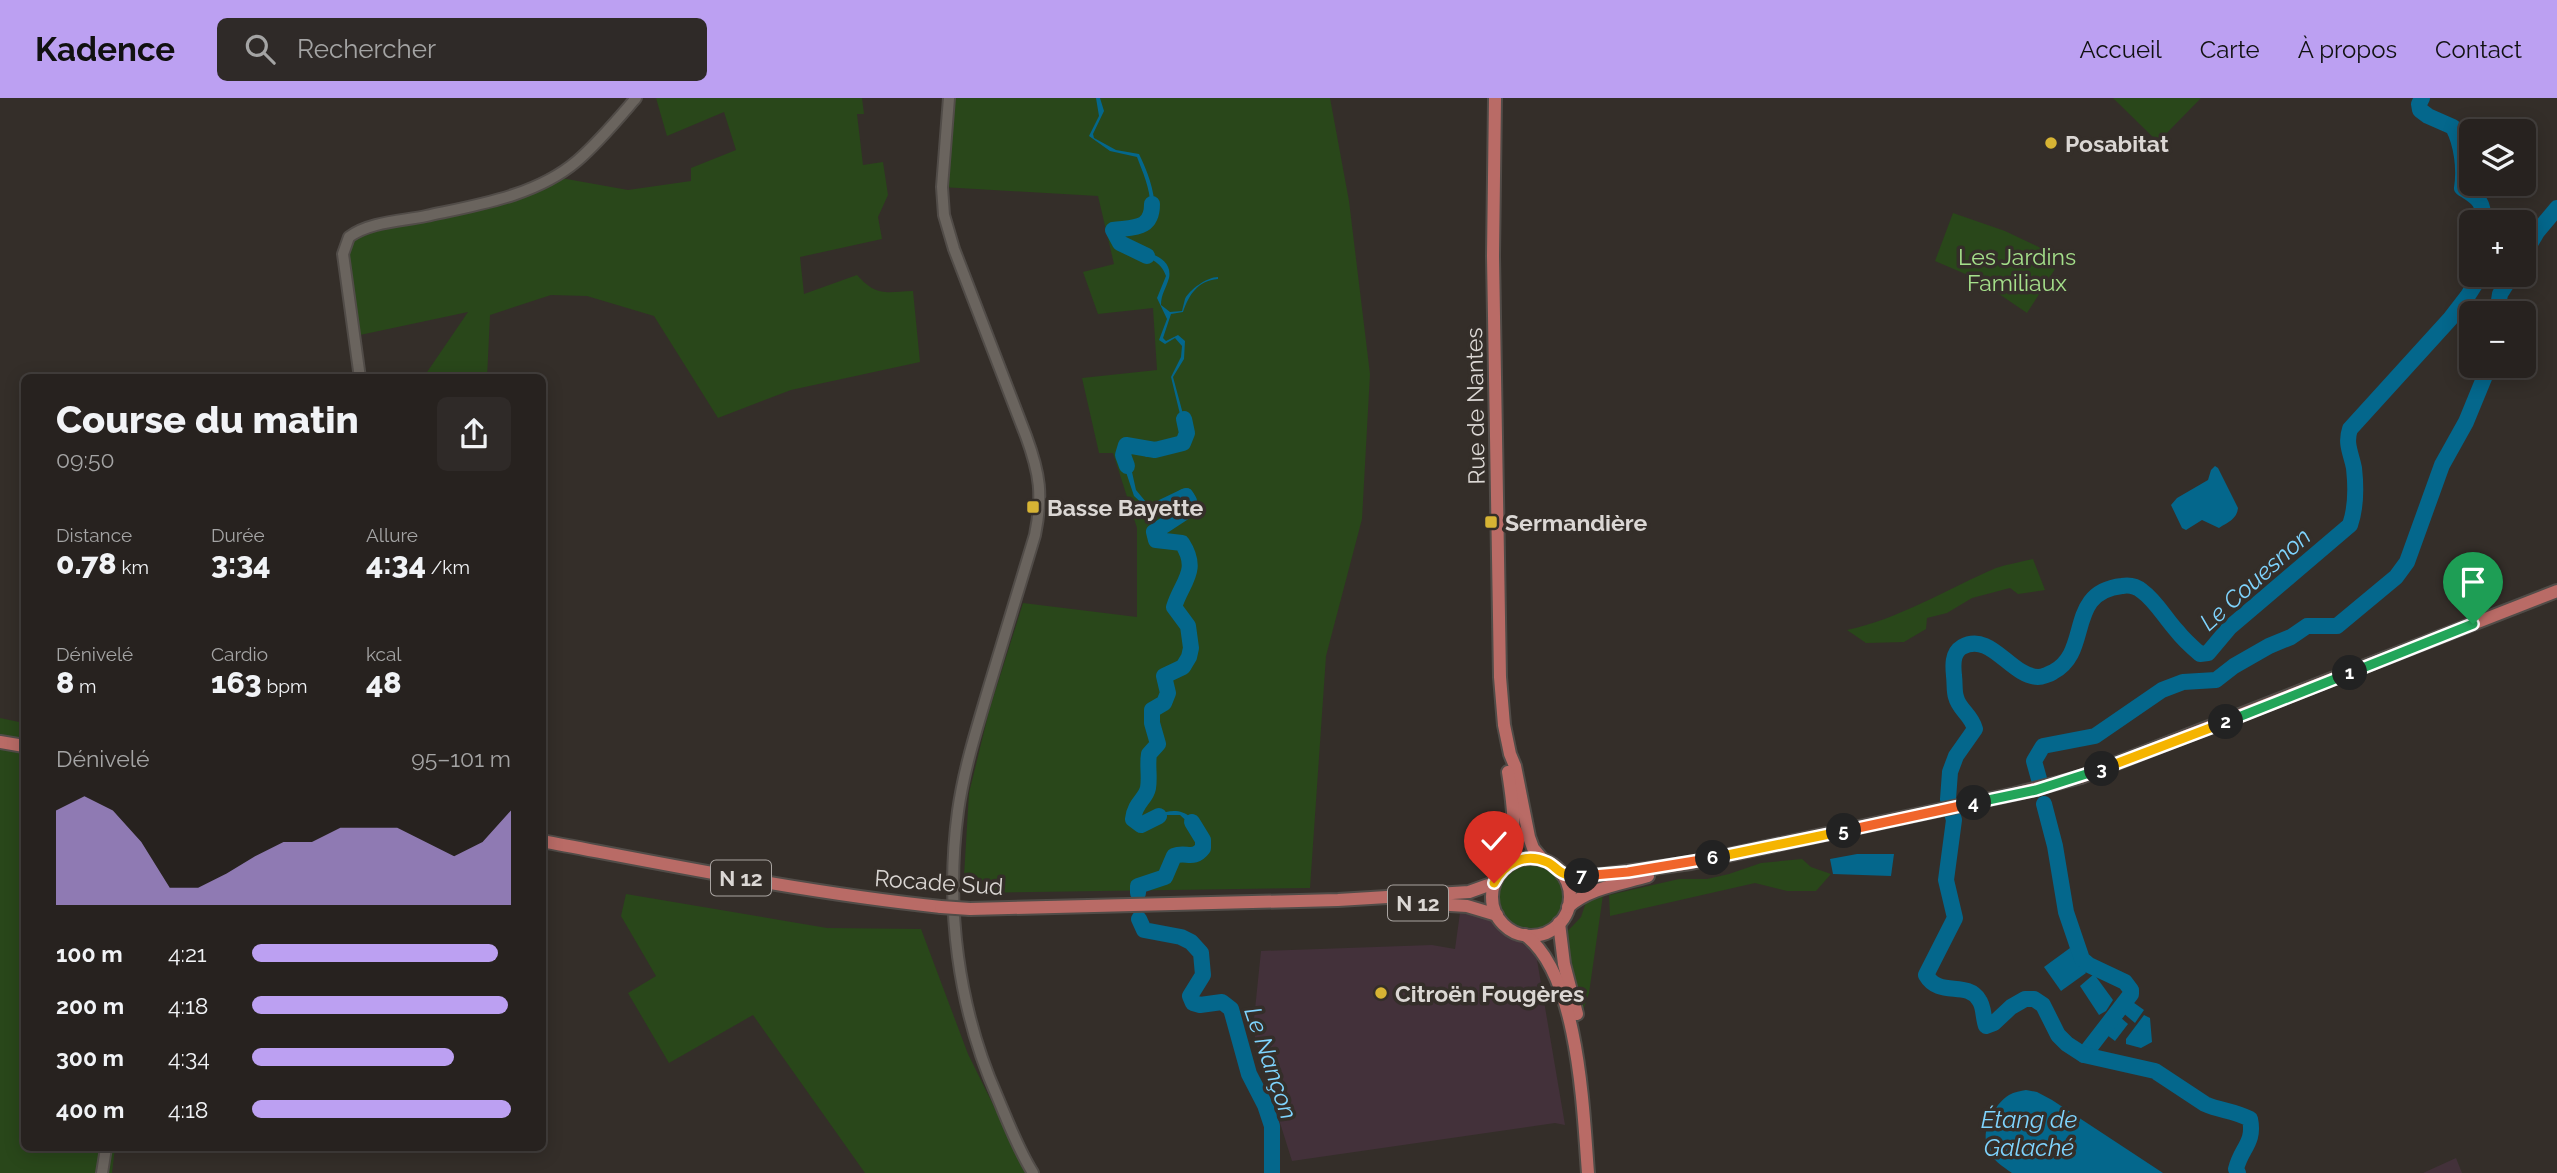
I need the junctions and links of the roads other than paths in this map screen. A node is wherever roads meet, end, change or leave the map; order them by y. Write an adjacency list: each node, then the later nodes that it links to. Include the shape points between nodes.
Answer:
1 (636, 98): 4 (street, via 575,163 547,180 483,203 369,228 349,237 343,254)
2 (949, 98): 23 (street, via 942,175 944,215 1041,485 1035,535 968,756 958,811 953,892 961,978 973,1030 988,1076)
3 (1495, 98): 8 (main road, Rue de Nantes, via 1500,677)
4 (359, 374)
5 (2557, 591): 11 (main road, via 2081,777)
6 (0, 742): 7 (main road)
7 (21, 746)
8 (1510, 754): 10 (main road, Rue de Nantes, via 1530,841); 12 (main road, Rue de Nantes, via 1514,843)
9 (546, 842): 15 (main road, Rocade Sud / N 12, bridge, via 786,886 941,907)
10 (1542, 860): 12 (main road, via 1523,859); 13 (main road)
11 (1691, 863): 13 (main road, via 1593,876); 16 (main road, via 1593,892)
12 (1506, 867): 14 (main road)
13 (1562, 874): 16 (main road)
14 (1494, 883): 15 (main road, Rocade Sud / N 12, via 1469,892); 17 (main road)
15 (1338, 900): 17 (main road, Rocade Sud / N 12, via 1466,906)
16 (1568, 907): 18 (main road)
17 (1497, 915): 19 (main road, via 1508,929)
18 (1559, 923): 19 (main road, via 1544,933); 20 (main road)
19 (1525, 935): 20 (main road, via 1545,954)
20 (1575, 1024): 24 (main road)
21 (106, 1151): 22 (street)
22 (102, 1173)
23 (1033, 1173)
24 (1588, 1173)

